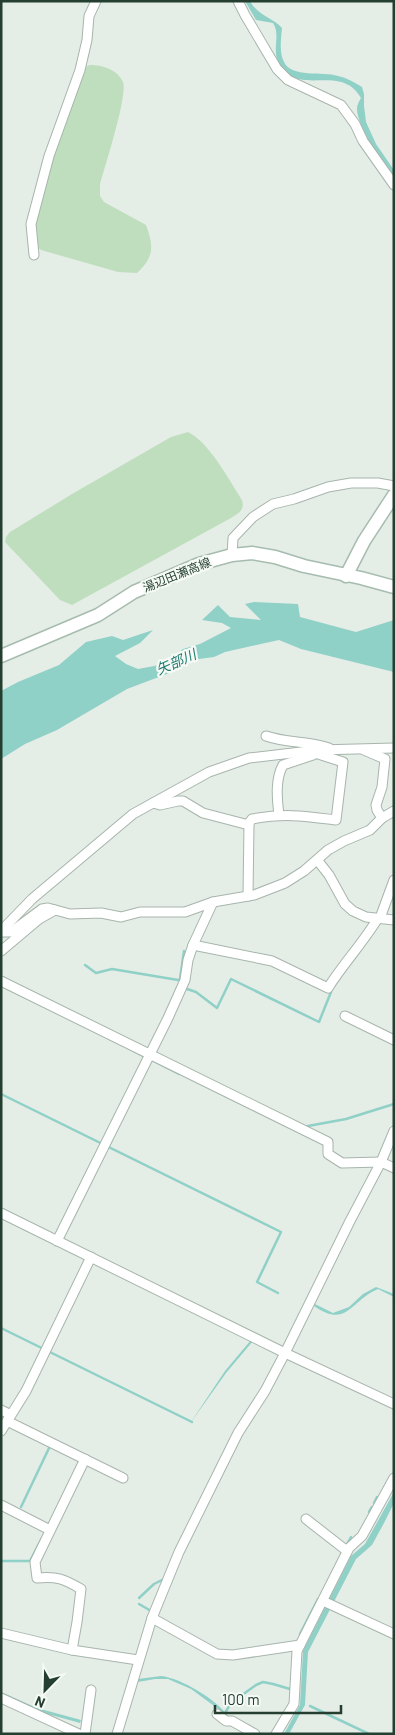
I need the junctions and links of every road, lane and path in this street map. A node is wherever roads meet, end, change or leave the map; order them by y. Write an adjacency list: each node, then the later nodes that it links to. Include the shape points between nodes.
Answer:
1 (96, 1): 4 (street, via 89,16 80,70 49,156 31,224)
2 (238, 1): 3 (street, via 277,69 288,80 341,105)
3 (394, 185)
4 (34, 255)
5 (394, 486): 7 (street, via 351,483 273,504 253,517 233,538)
6 (394, 495): 8 (main road)
7 (232, 555): 8 (main road, 湯辺田瀬高線, via 252,553 275,557); 10 (main road, 湯辺田瀬高線, via 199,564 134,592 98,615)
8 (346, 576): 9 (main road, 湯辺田瀬高線)
9 (394, 587)
10 (1, 656)
11 (266, 736): 13 (street, via 316,743)
12 (394, 748): 14 (street)
13 (334, 749): 14 (street); 15 (street)
14 (360, 749): 19 (street, via 385,759 376,805)
15 (314, 752): 16 (street, via 249,758 209,772); 18 (street, via 283,765 277,800); 18 (street, via 343,762 336,820)
16 (153, 803): 20 (street, via 183,801 203,813); 28 (street, via 133,814 32,900)
17 (394, 811): 19 (street)
18 (279, 815): 20 (street, via 252,818)
19 (382, 818): 21 (street, via 370,830 328,850)
20 (249, 825): 23 (street)
21 (318, 860): 23 (street, via 285,883); 26 (street, via 345,904 366,917)
22 (394, 880): 26 (street)
23 (248, 896): 24 (street)
24 (213, 902): 25 (street, via 185,912 140,912 121,917); 29 (street)
25 (55, 910): 28 (street, via 42,909 11,932); 30 (street)
26 (379, 918): 27 (street); 29 (street, via 328,988 272,961)
27 (394, 920)
28 (1, 931)
29 (193, 945): 34 (street, via 185,980)
30 (1, 951)
31 (1, 981): 34 (street)
32 (345, 1016): 33 (street)
33 (394, 1040)
34 (149, 1054): 36 (street, via 328,1142 328,1154 342,1163); 39 (street)
35 (394, 1131): 36 (street)
36 (381, 1162): 37 (street); 41 (street)
37 (394, 1168)
38 (1, 1213): 39 (street)
39 (57, 1241): 40 (street)
40 (91, 1257): 41 (street); 44 (street, via 26,1391)
41 (285, 1353): 42 (street); 54 (street, via 214,1480)
42 (394, 1404)
43 (1, 1410): 44 (street)
44 (9, 1418): 45 (street); 46 (street)
45 (1, 1431)
46 (85, 1460): 47 (street); 51 (street)
47 (123, 1478)
48 (394, 1478): 52 (street, via 362,1536)
49 (1, 1505): 51 (street)
50 (306, 1519): 52 (street)
51 (50, 1530): 58 (street, via 35,1562 37,1578 53,1577 81,1589)
52 (347, 1551): 53 (street)
53 (327, 1603): 56 (street); 57 (street)
54 (152, 1618): 57 (street, via 216,1654 233,1655); 59 (street)
55 (1, 1633): 58 (street)
56 (394, 1634)
57 (300, 1645): 67 (street, via 294,1704)
58 (72, 1650): 59 (street)
59 (138, 1660): 65 (street)
60 (91, 1690): 64 (street)
61 (1, 1698): 63 (street)
62 (217, 1714): 66 (street)
63 (79, 1734)
64 (85, 1734)
65 (117, 1734)
66 (255, 1734)
67 (276, 1734)

